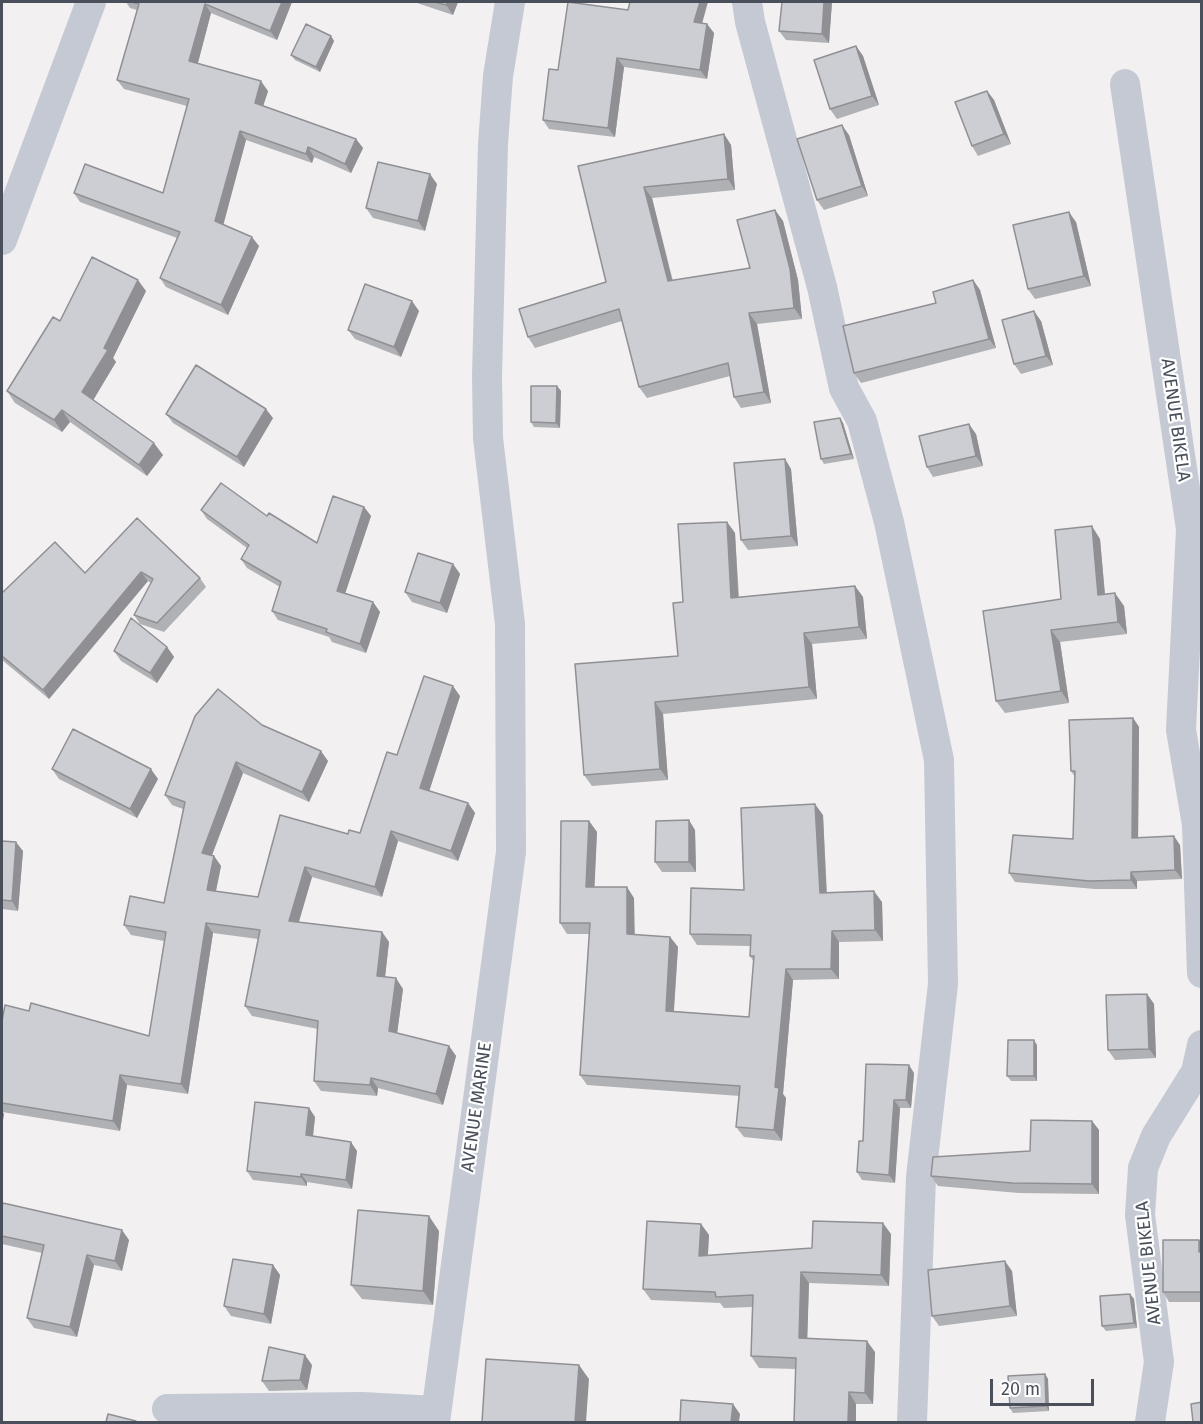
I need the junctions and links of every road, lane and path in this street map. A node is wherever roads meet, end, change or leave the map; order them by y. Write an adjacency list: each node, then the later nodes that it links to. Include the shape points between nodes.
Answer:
1 (91, 2): 5 (street)
2 (510, 2): 9 (street, AVENUE MARINE, via 498,76 487,375 488,438 510,624 511,852)
3 (747, 2): 10 (street, via 822,288 844,388 862,421 890,522 939,760 943,984 921,1177)
4 (1125, 84): 6 (street, AVENUE BIKELA, via 1191,529 1181,730 1197,825)
5 (2, 240)
6 (1202, 973)
7 (1202, 1045): 11 (street, AVENUE BIKELA, via 1196,1072 1156,1136 1143,1168 1140,1215 1159,1362)
8 (167, 1409): 9 (street, via 362,1407)
9 (435, 1417)
10 (912, 1422)
11 (1150, 1422)

